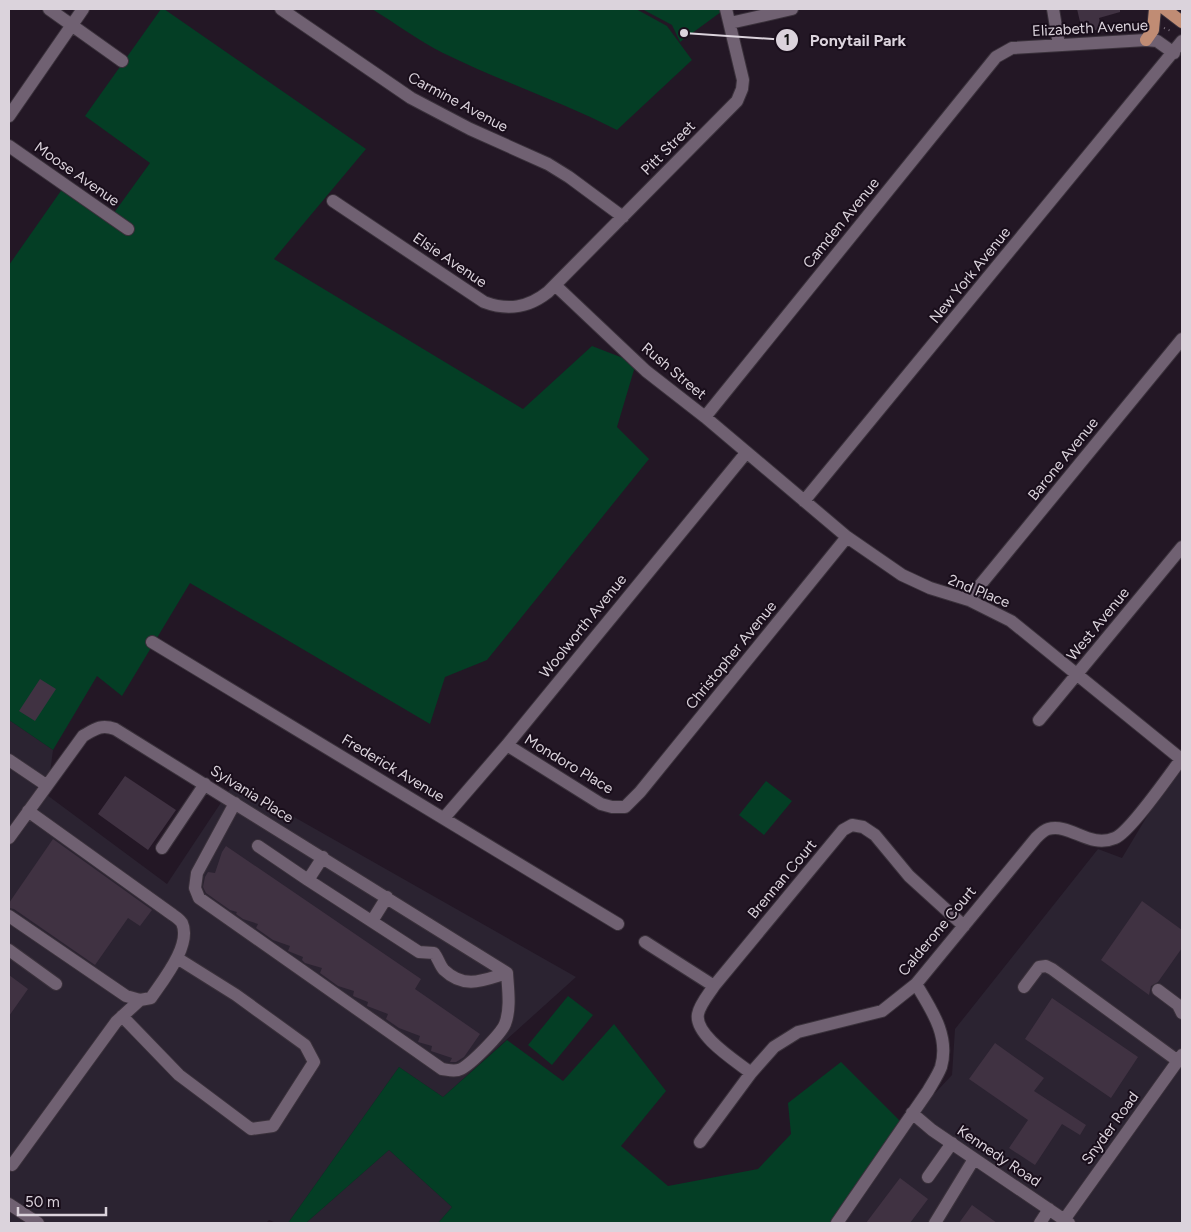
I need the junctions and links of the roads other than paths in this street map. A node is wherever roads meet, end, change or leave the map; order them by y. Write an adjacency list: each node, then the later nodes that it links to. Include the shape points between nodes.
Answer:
1 (49, 9): 11 (street)
2 (83, 9): 11 (street)
3 (281, 9): 21 (street, Carmine Avenue, via 411,98 548,164)
4 (726, 9): 10 (street, Pitt Street)
5 (792, 9): 10 (street)
6 (1053, 9): 14 (street)
7 (1155, 9): 12 (main road, via 1152,30)
8 (1165, 9): 9 (main road)
9 (1182, 22)
10 (730, 23): 21 (street, Pitt Street, via 743,80 737,101)
11 (72, 25): 17 (street); 18 (street)
12 (1146, 40): 14 (street, Elizabeth Avenue); 16 (street, Elizabeth Avenue, via 1157,41)
13 (1182, 41): 16 (street, New York Avenue)
14 (1059, 45): 15 (street, Elizabeth Avenue)
15 (1004, 51): 25 (street, Camden Avenue)
16 (1174, 53): 27 (street, New York Avenue)
17 (122, 61)
18 (9, 116)
19 (9, 146): 22 (street, Moose Avenue)
20 (333, 201): 23 (street, Elsie Avenue, via 479,299 495,306 529,304)
21 (622, 218): 23 (street, Pitt Street)
22 (128, 229)
23 (555, 286): 25 (street, Rush Street, via 646,371)
24 (1182, 339): 30 (street, Barone Avenue)
25 (705, 417): 26 (street, Rush Street)
26 (746, 453): 27 (street, Rush Street); 34 (street, Woolworth Avenue)
27 (804, 501): 28 (street, 2nd Place)
28 (847, 537): 30 (street, 2nd Place, via 902,574 930,588); 39 (street, Christopher Avenue)
29 (1182, 547): 32 (street, West Avenue)
30 (969, 600): 32 (street, 2nd Place, via 1010,621)
31 (152, 642): 42 (street, Frederick Avenue)
32 (1077, 675): 33 (street, West Avenue); 35 (street, 2nd Place)
33 (1039, 720)
34 (507, 746): 39 (street, Mondoro Place, via 612,808 625,807); 42 (street, Woolworth Avenue)
35 (1182, 759): 52 (street, Calderone Court, via 1132,824 1117,837 1103,842 1057,828 1047,829 1036,838)
36 (9, 760): 38 (street)
37 (205, 784): 38 (street, Sylvania Place, via 107,726 83,736); 40 (street, Sylvania Place); 45 (street)
38 (46, 785): 41 (street, Sylvania Place)
39 (640, 792)
40 (235, 803): 46 (street, Sylvania Place); 56 (street, via 197,874 195,888 199,898 442,1069 460,1070 496,1038 505,1024 509,1001)
41 (28, 811): 43 (street, Sylvania Place); 55 (street, via 181,922 184,934)
42 (444, 818): 51 (street, Frederick Avenue)
43 (9, 838)
44 (258, 846): 47 (street)
45 (162, 848)
46 (323, 858): 47 (street); 48 (street, Sylvania Place)
47 (308, 880): 50 (street)
48 (387, 897): 50 (street); 56 (street, Sylvania Place)
49 (9, 916): 62 (street, via 126,996)
50 (372, 921): 56 (street, via 419,952 434,953 443,970 462,981 473,983)
51 (618, 924)
52 (964, 926): 58 (street, Calderone Court); 59 (street, Brennan Court, via 909,876 875,835 863,827 852,825 843,830)
53 (645, 942): 59 (street)
54 (9, 950): 57 (street)
55 (177, 958): 62 (street, via 151,998); 64 (street, via 236,995 305,1045 314,1062 273,1126 251,1129 179,1075)
56 (507, 973)
57 (56, 984)
58 (916, 984): 66 (street, Calderone Court, via 882,1011 788,1037 774,1047); 67 (street, via 934,1013 944,1052 940,1069)
59 (714, 986): 66 (street, Brennan Court, via 698,1014 700,1027 714,1044)
60 (1024, 986): 65 (street, via 1039,967 1046,966)
61 (1158, 990): 63 (street, via 1178,1005)
62 (140, 1000): 64 (street)
63 (1182, 1013)
64 (122, 1016): 71 (street)
65 (1180, 1058): 76 (street, Snyder Road)
66 (751, 1073): 68 (street, Calderone Court)
67 (912, 1113): 69 (street, Kennedy Road); 78 (street)
68 (700, 1142)
69 (952, 1143): 70 (street, Kennedy Road); 72 (street)
70 (974, 1159): 74 (street, Kennedy Road); 79 (street)
71 (12, 1165)
72 (928, 1177)
73 (9, 1204): 75 (street)
74 (1049, 1210): 76 (street, Kennedy Road); 80 (street)
75 (21, 1218): 77 (street)
76 (1067, 1222)
77 (38, 1223)
78 (837, 1223)
79 (935, 1223)
80 (1040, 1223)

